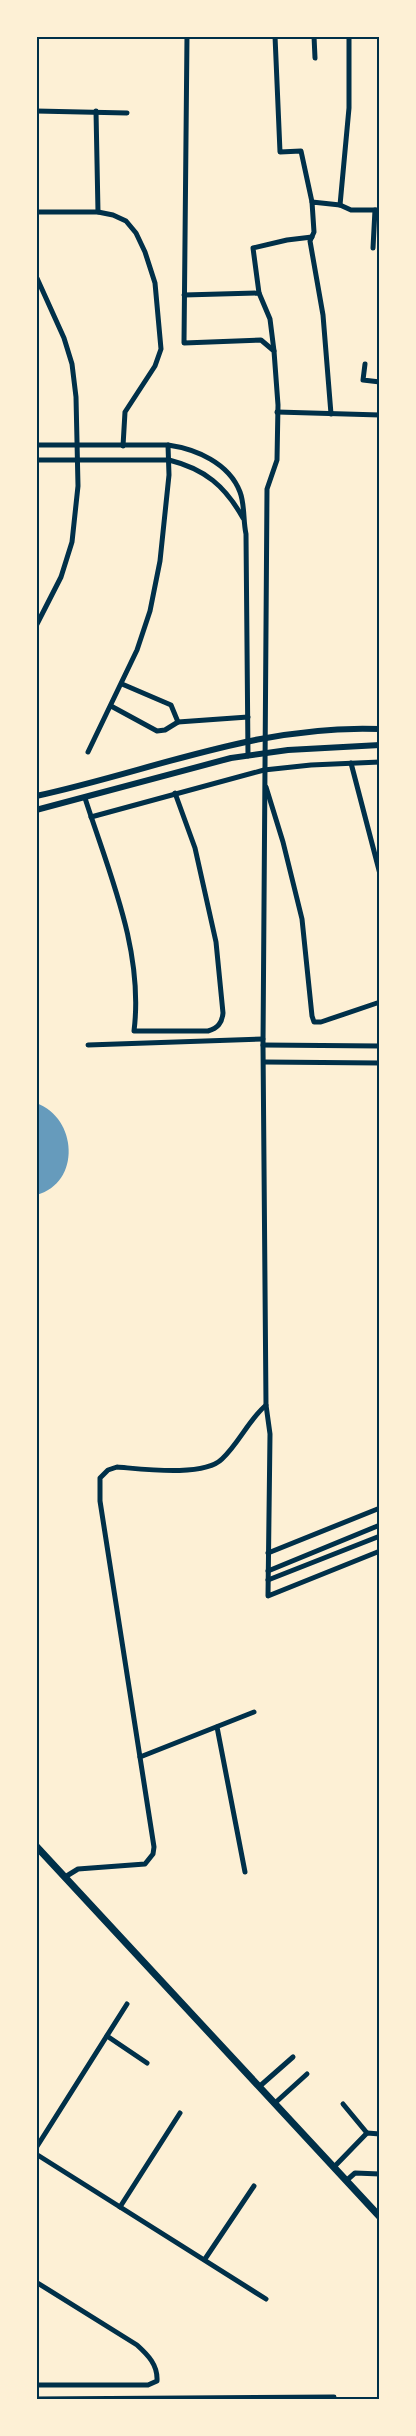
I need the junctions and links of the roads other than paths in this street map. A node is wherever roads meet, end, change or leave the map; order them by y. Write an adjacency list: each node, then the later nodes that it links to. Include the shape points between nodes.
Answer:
1 (187, 36): 18 (street)
2 (276, 36): 9 (street, via 280,152 302,151)
3 (314, 36): 5 (street)
4 (349, 36): 10 (street, via 349,108)
5 (315, 58)
6 (36, 111): 7 (street)
7 (96, 112): 8 (street); 13 (street)
8 (127, 113)
9 (312, 202): 10 (street); 14 (street)
10 (340, 204): 11 (street, via 351,210)
11 (377, 210): 15 (street)
12 (36, 212): 13 (street)
13 (98, 212): 28 (street, via 126,221 136,233 155,283 158,308 162,349 155,366 125,412)
14 (312, 237): 17 (street, via 253,248); 23 (street, via 310,241 323,315)
15 (373, 248)
16 (36, 276): 27 (street, via 72,364)
17 (259, 293): 18 (street); 19 (street, via 270,319)
18 (184, 295): 19 (street, via 184,343 262,340)
19 (274, 351): 22 (street)
20 (365, 364): 21 (street, via 363,380)
21 (380, 382)
22 (278, 412): 23 (street); 39 (street, via 277,460 267,489)
23 (331, 414): 24 (street)
24 (380, 415)
25 (36, 445): 27 (street)
26 (168, 445): 28 (street); 31 (street); 32 (street, via 190,448 225,472 241,492)
27 (78, 446): 28 (street); 30 (street)
28 (122, 446)
29 (36, 460): 30 (street)
30 (77, 460): 31 (street); 33 (street, via 72,542 61,578)
31 (169, 460): 32 (street, via 189,465 216,483 227,492); 34 (street, via 160,561 150,611)
32 (243, 519): 36 (street, via 246,534)
33 (36, 626)
34 (122, 684): 35 (street); 37 (street, via 171,705)
35 (111, 706): 37 (street, via 157,731); 42 (street)
36 (248, 717): 37 (street); 40 (street)
37 (178, 722)
38 (380, 728): 39 (street)
39 (266, 737): 40 (street); 43 (street)
40 (247, 740): 44 (street); 50 (street)
41 (380, 745): 43 (street)
42 (88, 752)
43 (265, 753): 44 (street); 47 (street)
44 (248, 756): 51 (street)
45 (380, 762): 46 (street)
46 (351, 763): 47 (street); 54 (street)
47 (264, 770): 48 (street); 49 (street)
48 (264, 782): 55 (street, via 302,919 314,1022); 56 (street)
49 (174, 793): 53 (street); 53 (street, via 195,848 216,942 223,1013 222,1022 208,1031 134,1031 135,988 128,935 117,890)
50 (36, 796)
51 (85, 798): 52 (street); 53 (street)
52 (36, 810)
53 (91, 817)
54 (380, 874)
55 (380, 1002)
56 (264, 1042): 57 (street); 58 (street); 59 (street)
57 (88, 1045)
58 (380, 1046)
59 (264, 1062): 60 (street); 61 (street)
60 (380, 1063)
61 (266, 1405): 66 (street, via 270,1434); 71 (street, via 223,1458 207,1468 117,1467 100,1478 100,1501)
62 (380, 1508): 66 (street)
63 (380, 1525): 67 (street)
64 (380, 1536): 68 (street)
65 (380, 1551): 68 (street, via 268,1596)
66 (268, 1553): 67 (street)
67 (268, 1571): 68 (street)
68 (268, 1580)
69 (254, 1712): 70 (street)
70 (217, 1727): 71 (street); 73 (street)
71 (140, 1757): 74 (street, via 154,1847 150,1860 135,1866 78,1869)
72 (36, 1846): 74 (main road)
73 (245, 1872)
74 (64, 1878): 80 (main road)
75 (128, 2004): 76 (street)
76 (107, 2036): 78 (street); 86 (street)
77 (293, 2057): 80 (street)
78 (147, 2063)
79 (308, 2074): 81 (street)
80 (260, 2086): 81 (main road)
81 (275, 2103): 88 (main road)
82 (343, 2104): 84 (street)
83 (180, 2113): 92 (street)
84 (368, 2133): 85 (street); 88 (street)
85 (380, 2134)
86 (36, 2148)
87 (36, 2154): 92 (street)
88 (334, 2167): 90 (main road)
89 (380, 2174): 90 (street, via 355,2172)
90 (347, 2180): 93 (main road)
91 (254, 2186): 94 (street)
92 (120, 2207): 94 (street)
93 (380, 2217)
94 (205, 2259): 96 (street)
95 (36, 2282): 97 (street, via 137,2345 148,2354 158,2374 157,2381 148,2385)
96 (266, 2299)
97 (36, 2385)
98 (334, 2397): 99 (street)
99 (36, 2399)

